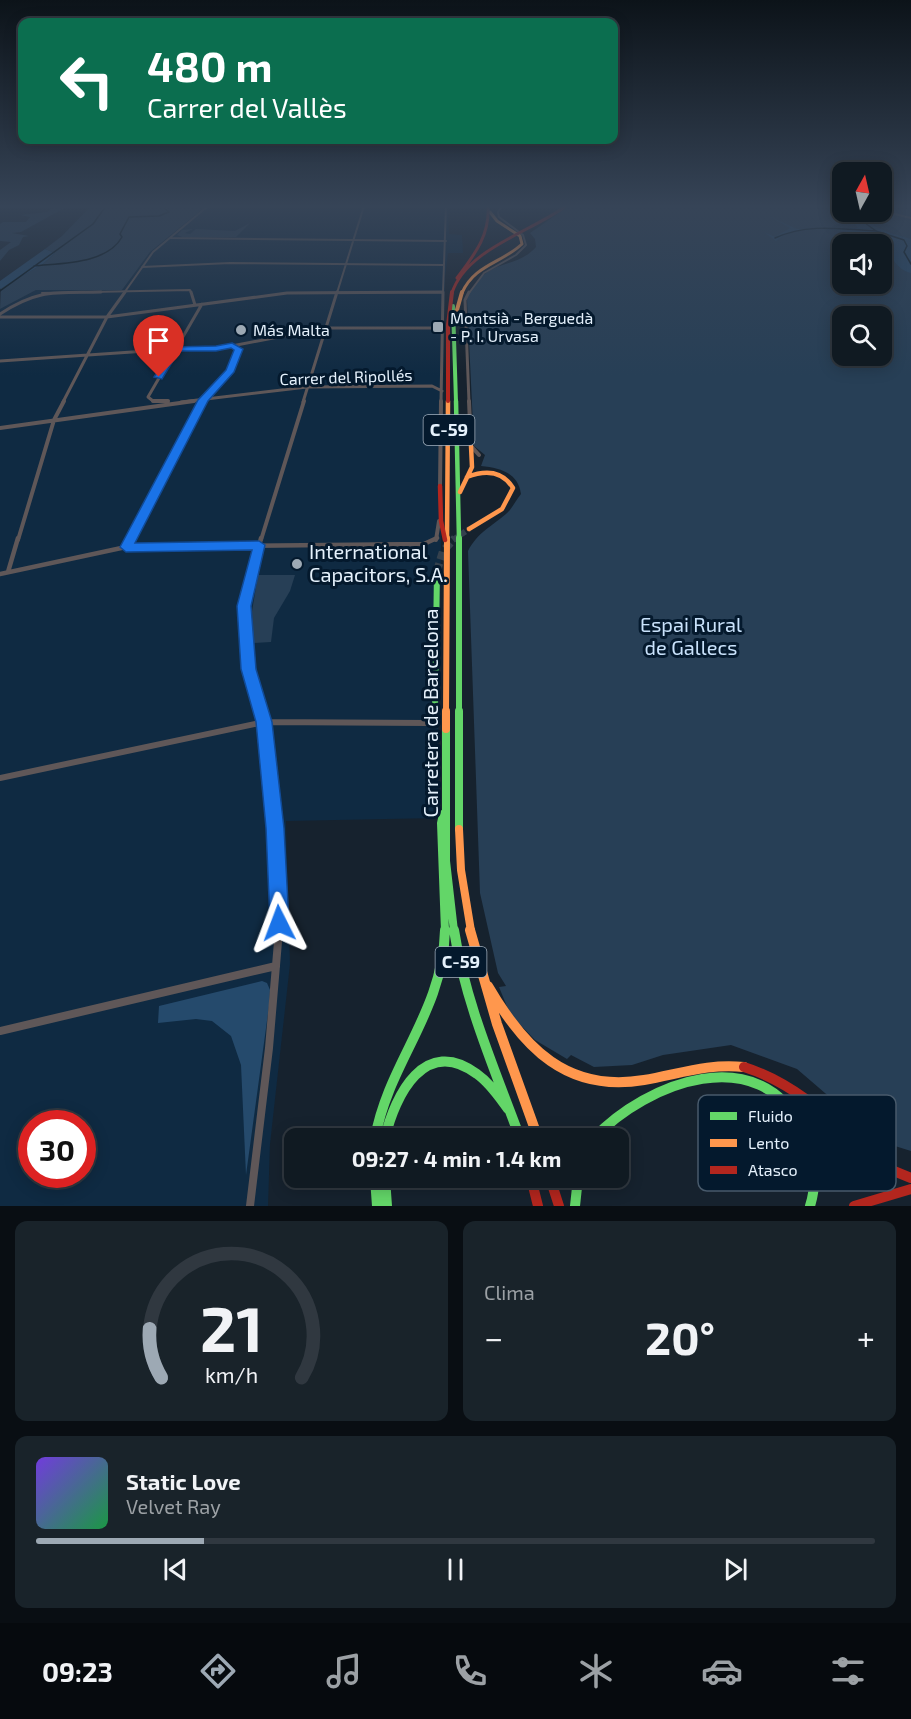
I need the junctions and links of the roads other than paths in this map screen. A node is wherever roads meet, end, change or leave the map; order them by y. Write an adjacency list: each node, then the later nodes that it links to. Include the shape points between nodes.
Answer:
1 (145, 262): 8 (street)
2 (470, 262): 9 (main road)
3 (476, 262): 9 (main road)
4 (493, 262): 17 (main road, via 467,280 459,292)
5 (501, 262): 32 (street, via 474,282 465,300)
6 (346, 264): 7 (street); 8 (street); 11 (street)
7 (443, 265): 12 (street)
8 (142, 267): 10 (street)
9 (458, 280): 17 (main road, Carretera de Barcelona / C-59); 40 (main road, Carretera de Barcelona / C-59, via 450,296 449,313)
10 (124, 292): 14 (street, via 190,290); 15 (street, via 35,294); 16 (street)
11 (336, 292): 12 (street); 13 (street, via 287,293); 20 (street)
12 (442, 292): 18 (street)
13 (202, 304): 14 (street); 23 (street)
14 (195, 305): 16 (street)
15 (0, 316): 16 (street)
16 (107, 317): 24 (street)
17 (454, 317): 36 (main road, Carretera de Barcelona / C-59)
18 (443, 323): 19 (street); 21 (street)
19 (433, 327): 20 (street); 21 (street)
20 (325, 328): 22 (street); 26 (street)
21 (443, 332): 27 (street)
22 (232, 345): 23 (street); 28 (street, via 239,349 231,370)
23 (176, 349): 24 (street); 29 (street, via 148,397 153,401)
24 (87, 356): 25 (street); 30 (street)
25 (0, 360)
26 (307, 387): 27 (street, Carrer del Ripollés, via 432,386); 28 (street, Carrer del Ripollés); 38 (street)
27 (442, 391): 35 (street)
28 (203, 400): 29 (street, Carrer del Ripollés); 39 (street)
29 (186, 402): 30 (street, Carrer del Ripollés)
30 (54, 420): 31 (street, Carrer del Ripollés); 42 (street)
31 (0, 428)
32 (471, 446): 33 (street); 34 (main road, via 472,463)
33 (479, 455)
34 (467, 477): 36 (main road); 37 (main road, via 478,472 496,473 507,477 513,488 505,507)
35 (440, 486): 38 (street, via 439,535 433,541); 40 (main road)
36 (458, 502): 48 (main road, Carretera de Barcelona / C-59, via 460,867)
37 (469, 529)
38 (259, 545): 39 (street); 45 (street, via 244,606 249,669)
39 (126, 547): 42 (street)
40 (448, 554): 47 (main road, Carretera de Barcelona / C-59)
41 (437, 571): 44 (main road)
42 (8, 573): 43 (street)
43 (0, 574)
44 (435, 706): 45 (street, via 429,723)
45 (264, 722): 46 (street); 49 (street, via 275,828 279,923)
46 (0, 778)
47 (446, 804): 53 (main road, Carretera de Barcelona / C-59, via 448,889 455,940 476,1016); 54 (main road, via 441,823 445,930 441,969 426,1014 386,1089)
48 (476, 960): 52 (main road, via 509,1026 531,1050 561,1070 613,1083 647,1080 712,1065 758,1069); 57 (main road, Carretera de Barcelona / C-59)
49 (276, 966): 50 (street); 68 (street)
50 (0, 1030)
51 (776, 1095): 58 (main road, via 746,1079 705,1078 668,1088 625,1109)
52 (803, 1095)
53 (512, 1114): 55 (main road, via 474,1071 452,1062 441,1063 421,1069 403,1085 392,1106); 56 (main road, Carretera de Barcelona / C-59)
54 (376, 1128)
55 (388, 1128)
56 (517, 1128)
57 (534, 1128)
58 (602, 1128)
59 (896, 1172): 60 (main road)
60 (911, 1178)
61 (376, 1188): 69 (main road)
62 (386, 1188): 70 (main road)
63 (534, 1188): 71 (main road)
64 (553, 1188): 72 (main road)
65 (577, 1188): 73 (main road)
66 (911, 1189): 75 (main road)
67 (814, 1191): 74 (main road)
68 (249, 1206)
69 (377, 1206)
70 (387, 1206)
71 (538, 1206)
72 (559, 1206)
73 (574, 1206)
74 (810, 1206)
75 (854, 1206)

